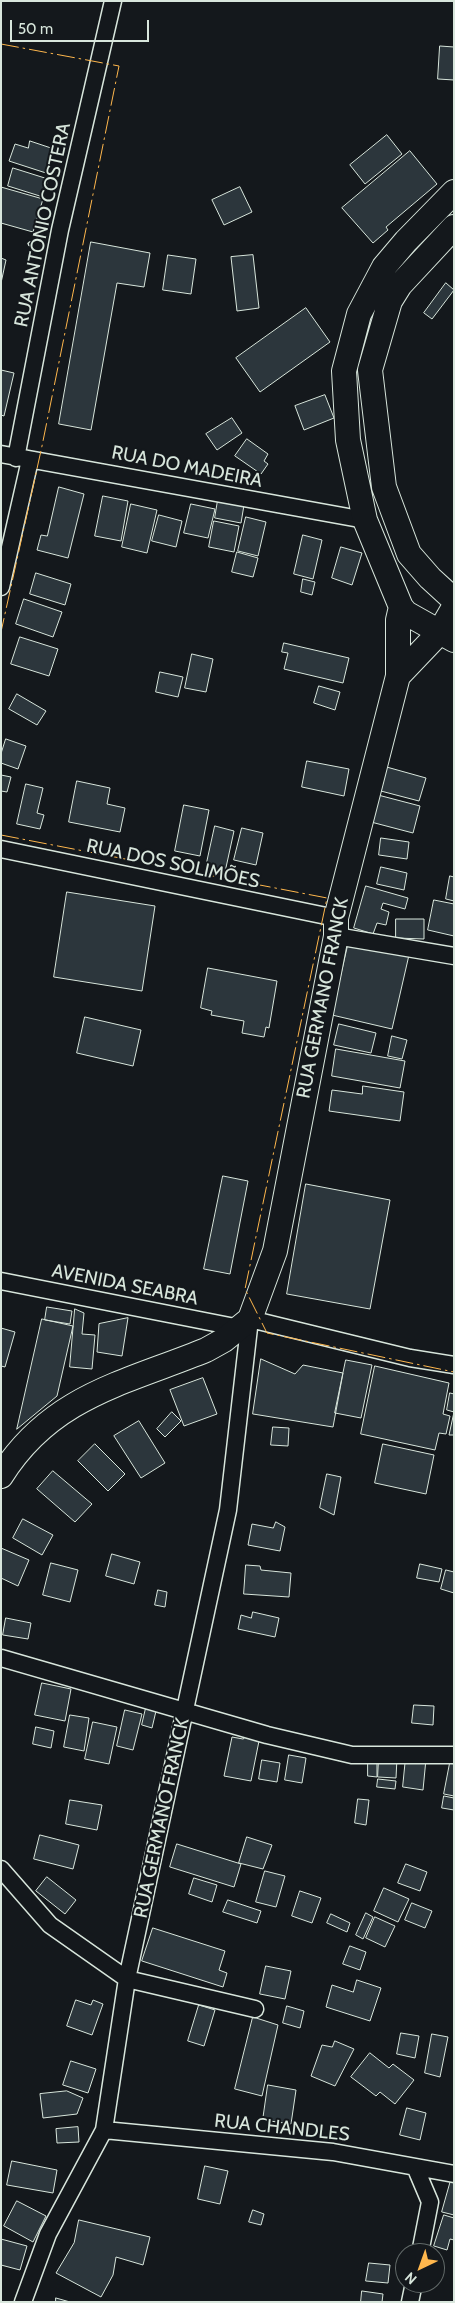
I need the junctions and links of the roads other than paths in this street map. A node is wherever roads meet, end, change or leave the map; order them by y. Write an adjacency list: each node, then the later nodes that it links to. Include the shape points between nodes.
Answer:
1 (113, 1): 4 (street, RUA ANTÔNIO COSTERA, via 60,230)
2 (454, 192): 5 (street, RUA GERMANO FRANCK, via 384,267 359,314 344,371 347,430)
3 (454, 227): 6 (street, via 400,284 390,301 370,370 384,487 409,554)
4 (16, 457): 5 (street, RUA DO MADEIRA); 7 (street, RUA ANTÔNIO COSTERA)
5 (365, 520): 9 (street, RUA GERMANO FRANCK)
6 (430, 578): 8 (street); 9 (street)
7 (1, 587)
8 (454, 600)
9 (400, 607): 11 (street); 12 (street, RUA GERMANO FRANCK)
10 (454, 607): 11 (street, RUA GERMANO FRANCK)
11 (446, 637): 12 (street, RUA GERMANO FRANCK)
12 (398, 676): 14 (street, RUA GERMANO FRANCK)
13 (1, 849): 14 (street, RUA DOS SOLIMÕES)
14 (336, 927): 15 (street, RUA DOS SOLIMÕES); 17 (street, RUA GERMANO FRANCK, via 275,1251)
15 (454, 956)
16 (1, 1282): 17 (street, AVENIDA SEABRA)
17 (245, 1324): 18 (street, AVENIDA SEABRA); 19 (street, via 206,1350 78,1401 53,1416 12,1459); 21 (street, RUA GERMANO FRANCK, via 228,1510)
18 (454, 1365)
19 (1, 1476)
20 (1, 1658): 21 (street)
21 (185, 1710): 22 (street, via 267,1736 352,1755); 24 (street, RUA GERMANO FRANCK)
22 (454, 1755)
23 (1, 1869): 24 (street, via 50,1925)
24 (127, 1978): 25 (street); 26 (street, RUA GERMANO FRANCK)
25 (256, 2009)
26 (104, 2130): 27 (street, RUA CHANDLES, via 333,2152); 30 (street, RUA GERMANO FRANCK, via 48,2234)
27 (416, 2168): 28 (street, RUA CHANDLES); 29 (street, via 430,2202)
28 (454, 2174)
29 (422, 2243)
30 (23, 2302)

